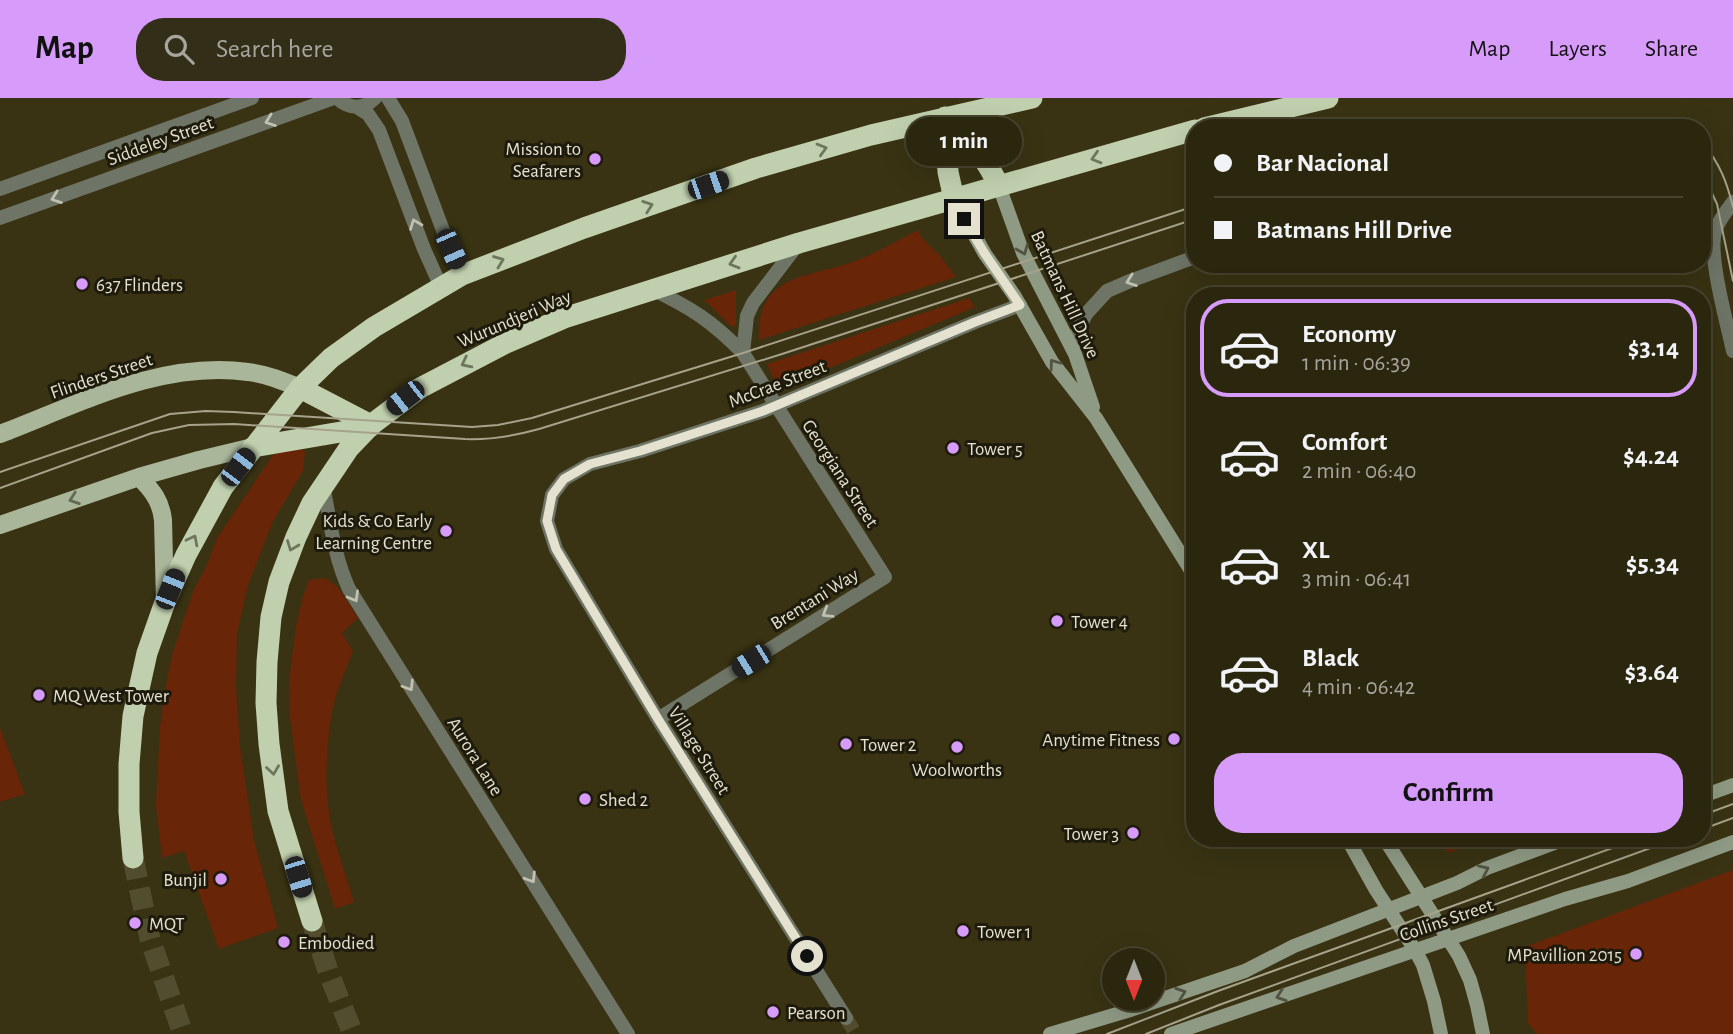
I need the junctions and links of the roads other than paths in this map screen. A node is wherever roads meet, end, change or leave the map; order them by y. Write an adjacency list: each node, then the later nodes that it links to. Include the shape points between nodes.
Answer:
1 (252, 98): 10 (street, Siddeley Street)
2 (335, 98): 7 (street); 12 (street, Siddeley Street, one-way to 12)
3 (375, 98): 7 (street)
4 (388, 98): 13 (street)
5 (1032, 98): 8 (highway)
6 (1328, 98): 9 (highway)
7 (357, 107): 16 (street, via 379,130)
8 (946, 117): 14 (highway, via 978,150); 17 (highway, via 947,172); 24 (highway, one-way to 8, via 756,169)
9 (1240, 119)
10 (176, 127): 12 (street); 15 (street, Siddeley Street)
11 (1186, 132): 14 (highway, Wurundjeri Way, one-way to 14)
12 (184, 152): 19 (street, Siddeley Street, one-way to 19)
13 (424, 182): 16 (street); 24 (street)
14 (999, 187): 17 (highway, Wurundjeri Way); 28 (street, Batmans Hill Drive, one-way to 28, via 1023,253)
15 (0, 189)
16 (401, 190): 25 (street, one-way to 16)
17 (954, 199): 20 (highway, Wurundjeri Way); 27 (street, Batmans Hill Drive)
18 (1733, 202): 23 (street, via 1716,230)
19 (0, 218)
20 (799, 243): 26 (highway, Wurundjeri Way, one-way to 26); 30 (street, via 750,308)
21 (1711, 246): 23 (street)
22 (1186, 260): 28 (street, one-way to 28, via 1107,291 1086,314)
23 (1716, 268): 29 (street)
24 (462, 275): 25 (highway)
25 (441, 287): 31 (highway, via 363,335)
26 (652, 289): 30 (street, Georgiana Street, via 702,316); 34 (highway, Wurundjeri Way, one-way to 34, via 506,343 420,388)
27 (1020, 305): 32 (street, McCrae Street); 33 (street, Batmans Hill Drive, one-way to 27, via 1052,362)
28 (1072, 348): 33 (street, Batmans Hill Drive)
29 (1733, 351)
30 (743, 353): 32 (street, Georgiana Street)
31 (300, 388): 34 (highway); 35 (main road, Flinders Street, via 247,371 166,374); 36 (highway)
32 (775, 407): 39 (street, McCrae Street, via 590,464 564,479); 42 (street, Georgiana Street)
33 (1096, 418): 41 (street, Batmans Hill Drive)
34 (370, 426): 36 (highway); 38 (highway, Wurundjeri Way)
35 (0, 434)
36 (253, 447): 37 (main road); 43 (highway, one-way to 36, via 198,530)
37 (139, 477): 40 (main road, one-way to 40); 43 (main road, via 162,508)
38 (323, 485): 54 (highway, Wurundjeri Way, one-way to 54, via 279,582 271,617 266,703 278,811); 58 (street, Aurora Lane, one-way to 58, via 349,589)
39 (552, 495): 44 (street, Village Street, via 547,521 556,549)
40 (0, 525)
41 (1186, 563)
42 (885, 577): 44 (street, Brentani Way, one-way to 44)
43 (165, 603): 51 (highway, via 147,653 133,716 129,812)
44 (658, 719): 57 (street, Village Street)
45 (1733, 785): 46 (street)
46 (1711, 793)
47 (1733, 842): 55 (street, Collins Street)
48 (1352, 847): 53 (street)
49 (1390, 847): 52 (street)
50 (1544, 847): 52 (street, Collins Street, one-way to 50)
51 (133, 858)
52 (1421, 897): 53 (street, Collins Street); 55 (street)
53 (1389, 909): 56 (street); 59 (street, Collins Street, one-way to 53, via 1245,971 1294,946)
54 (312, 921)
55 (1448, 939): 56 (street, Collins Street); 62 (street, via 1470,980)
56 (1415, 950): 60 (street, Collins Street, one-way to 60); 61 (street, via 1429,982)
57 (845, 1018)
58 (628, 1034)
59 (1050, 1034)
60 (1171, 1034)
61 (1441, 1034)
62 (1483, 1034)

